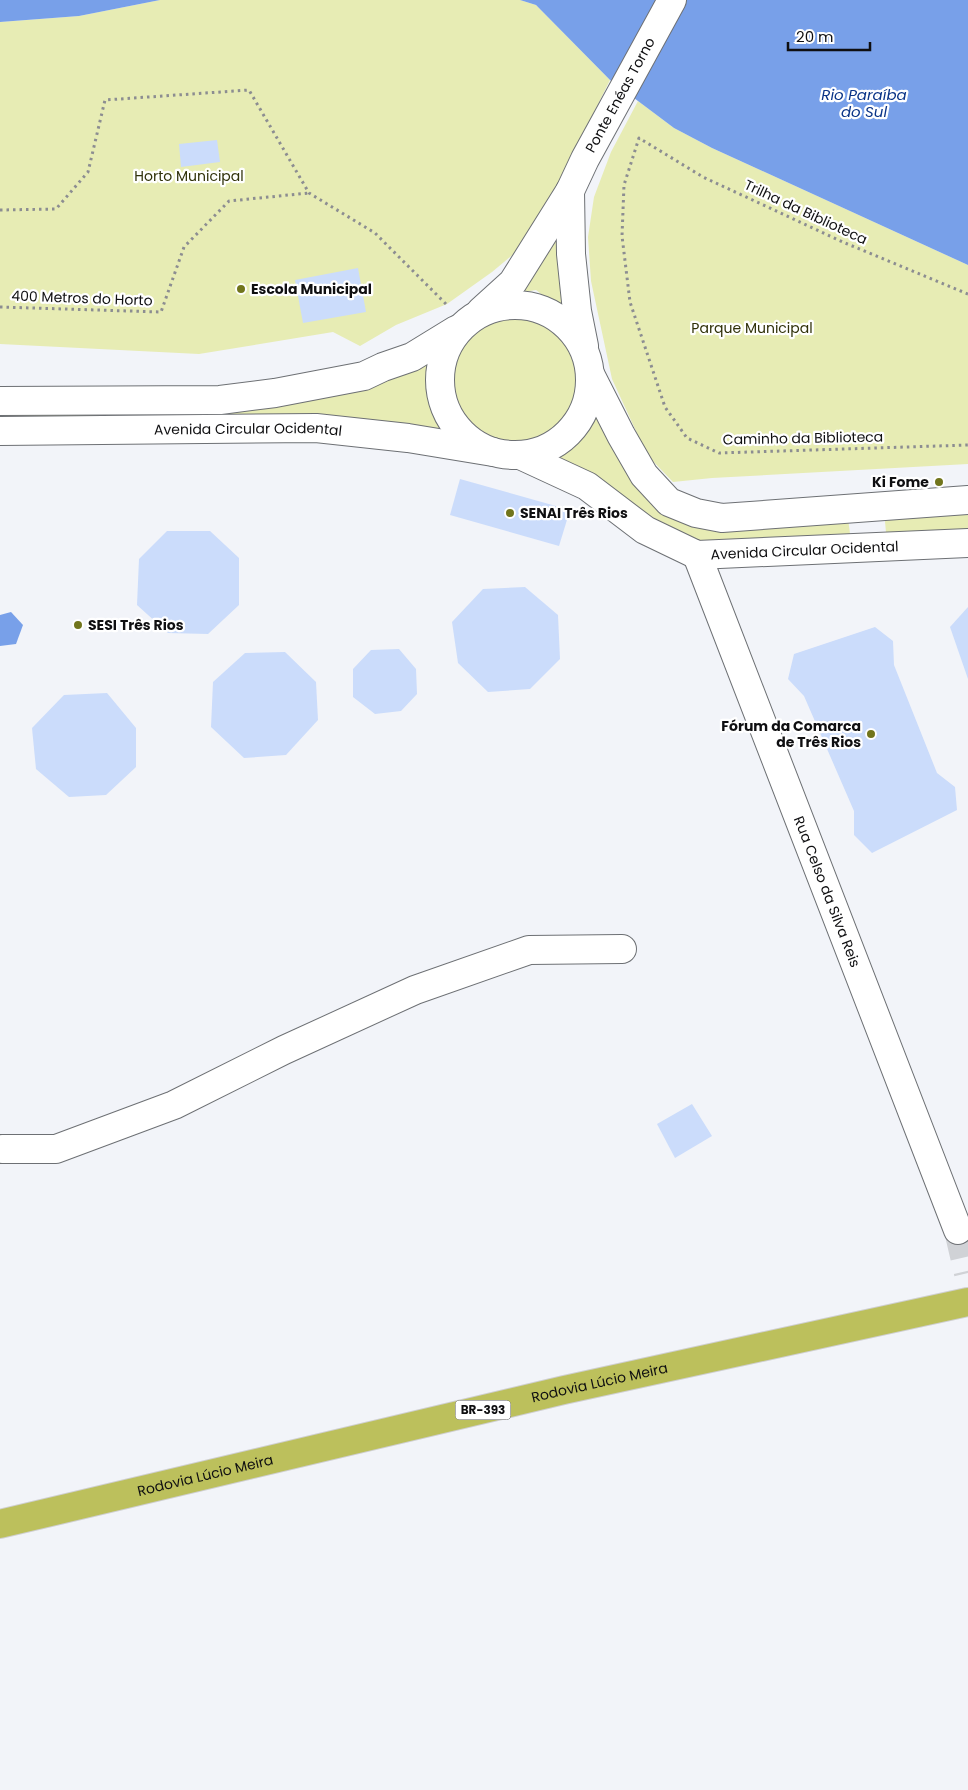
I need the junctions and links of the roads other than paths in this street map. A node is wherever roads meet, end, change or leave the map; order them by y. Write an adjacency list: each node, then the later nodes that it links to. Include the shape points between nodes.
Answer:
1 (672, 0): 2 (street, Ponte Enéas Torno)
2 (570, 191): 3 (street, Ponte Enéas Torno, via 513,282); 4 (street, via 571,254 577,312)
3 (468, 321): 4 (street, via 502,305 527,305 551,313 571,329); 5 (street, via 412,357 364,376 275,393 220,400); 7 (street, via 444,350 439,375 441,400 452,423 470,441)
4 (588, 362): 8 (street, via 589,397 579,420 564,438 543,450); 10 (street, via 621,435 644,475 669,502 696,513 722,518)
5 (0, 401)
6 (0, 431): 7 (street, Avenida Circular Ocidental, via 316,428)
7 (493, 452): 8 (street)
8 (520, 455): 13 (street, Avenida Circular Ocidental, via 587,486 645,530)
9 (968, 500): 10 (street)
10 (865, 507): 12 (street)
11 (968, 542): 12 (street, Avenida Circular Ocidental)
12 (869, 548): 13 (street, Avenida Circular Ocidental)
13 (697, 555): 16 (street, Rua Celso da Silva Reis)
14 (622, 949): 15 (street, via 529,950 416,990 174,1105 56,1149)
15 (1, 1145)
16 (959, 1220)
17 (968, 1302): 18 (highway, Rodovia Lúcio Meira / BR-393, via 564,1390)
18 (0, 1524)

